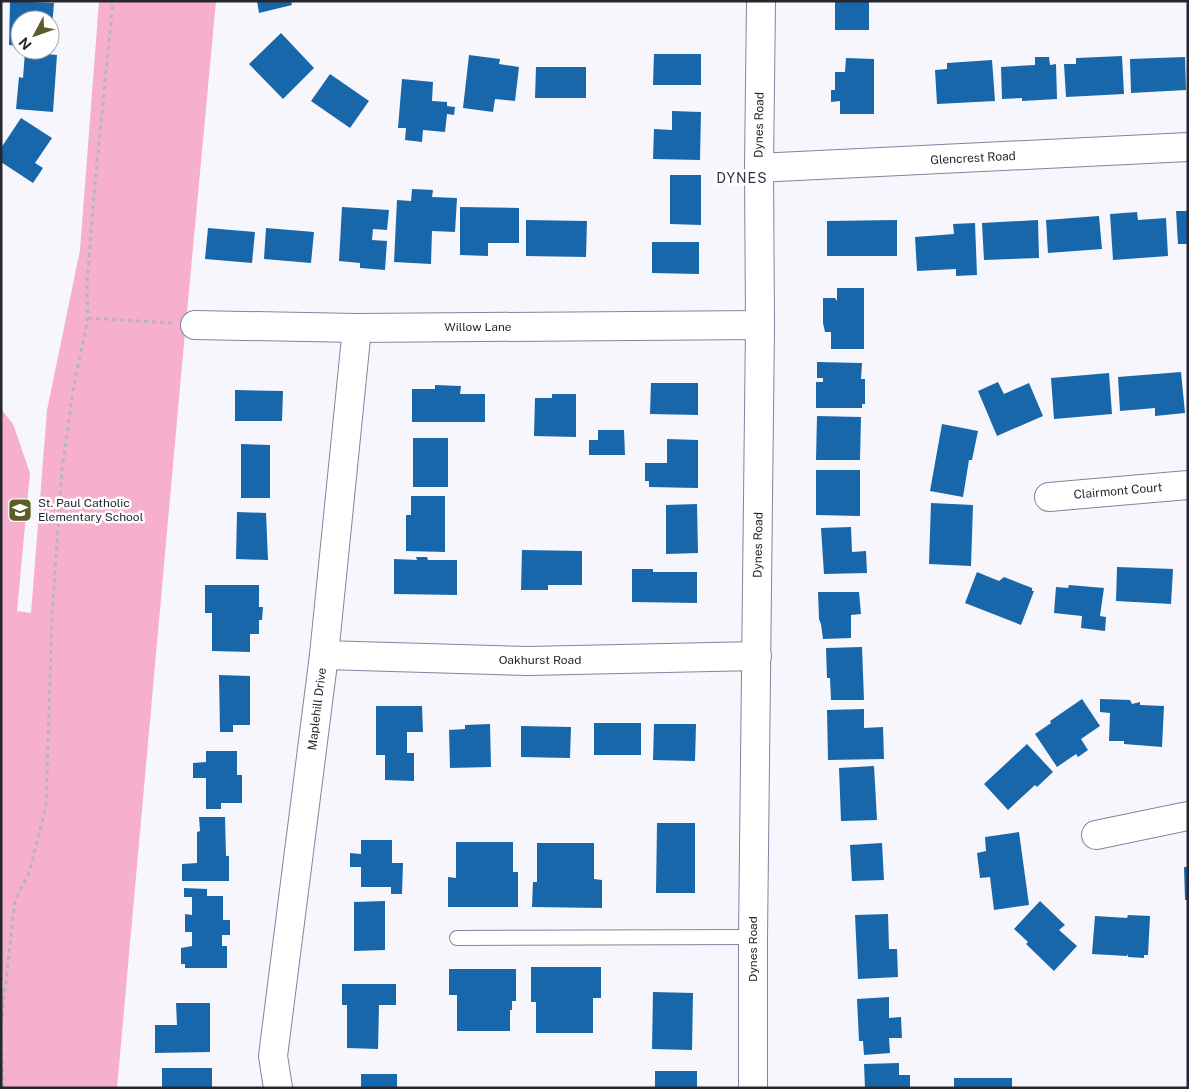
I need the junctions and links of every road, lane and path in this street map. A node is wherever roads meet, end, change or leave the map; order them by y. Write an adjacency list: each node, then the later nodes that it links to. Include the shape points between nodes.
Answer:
1 (113, 1): 5 (path, via 94,194 87,284)
2 (761, 1): 4 (street, Dynes Road)
3 (1188, 147): 4 (street, Glencrest Road)
4 (759, 168): 7 (street, Dynes Road)
5 (88, 318): 6 (path); 18 (path, via 73,390 62,470 52,616 46,806 29,873 15,900)
6 (195, 325): 8 (street, Willow Lane)
7 (760, 325): 8 (street, Willow Lane); 12 (street, Dynes Road)
8 (357, 328): 11 (street, Maplehill Drive)
9 (1188, 485): 10 (street, Clairmont Court)
10 (1048, 497)
11 (324, 655): 12 (street, Oakhurst Road, via 529,661); 20 (street, Maplehill Drive, via 273,1056)
12 (757, 656): 15 (street, Dynes Road)
13 (1188, 816): 14 (street)
14 (1096, 835)
15 (752, 937): 16 (lane); 21 (street, Dynes Road)
16 (456, 938)
17 (1, 991): 18 (path)
18 (6, 991): 19 (path, via 1,1027)
19 (3, 1088)
20 (278, 1088)
21 (753, 1088)

